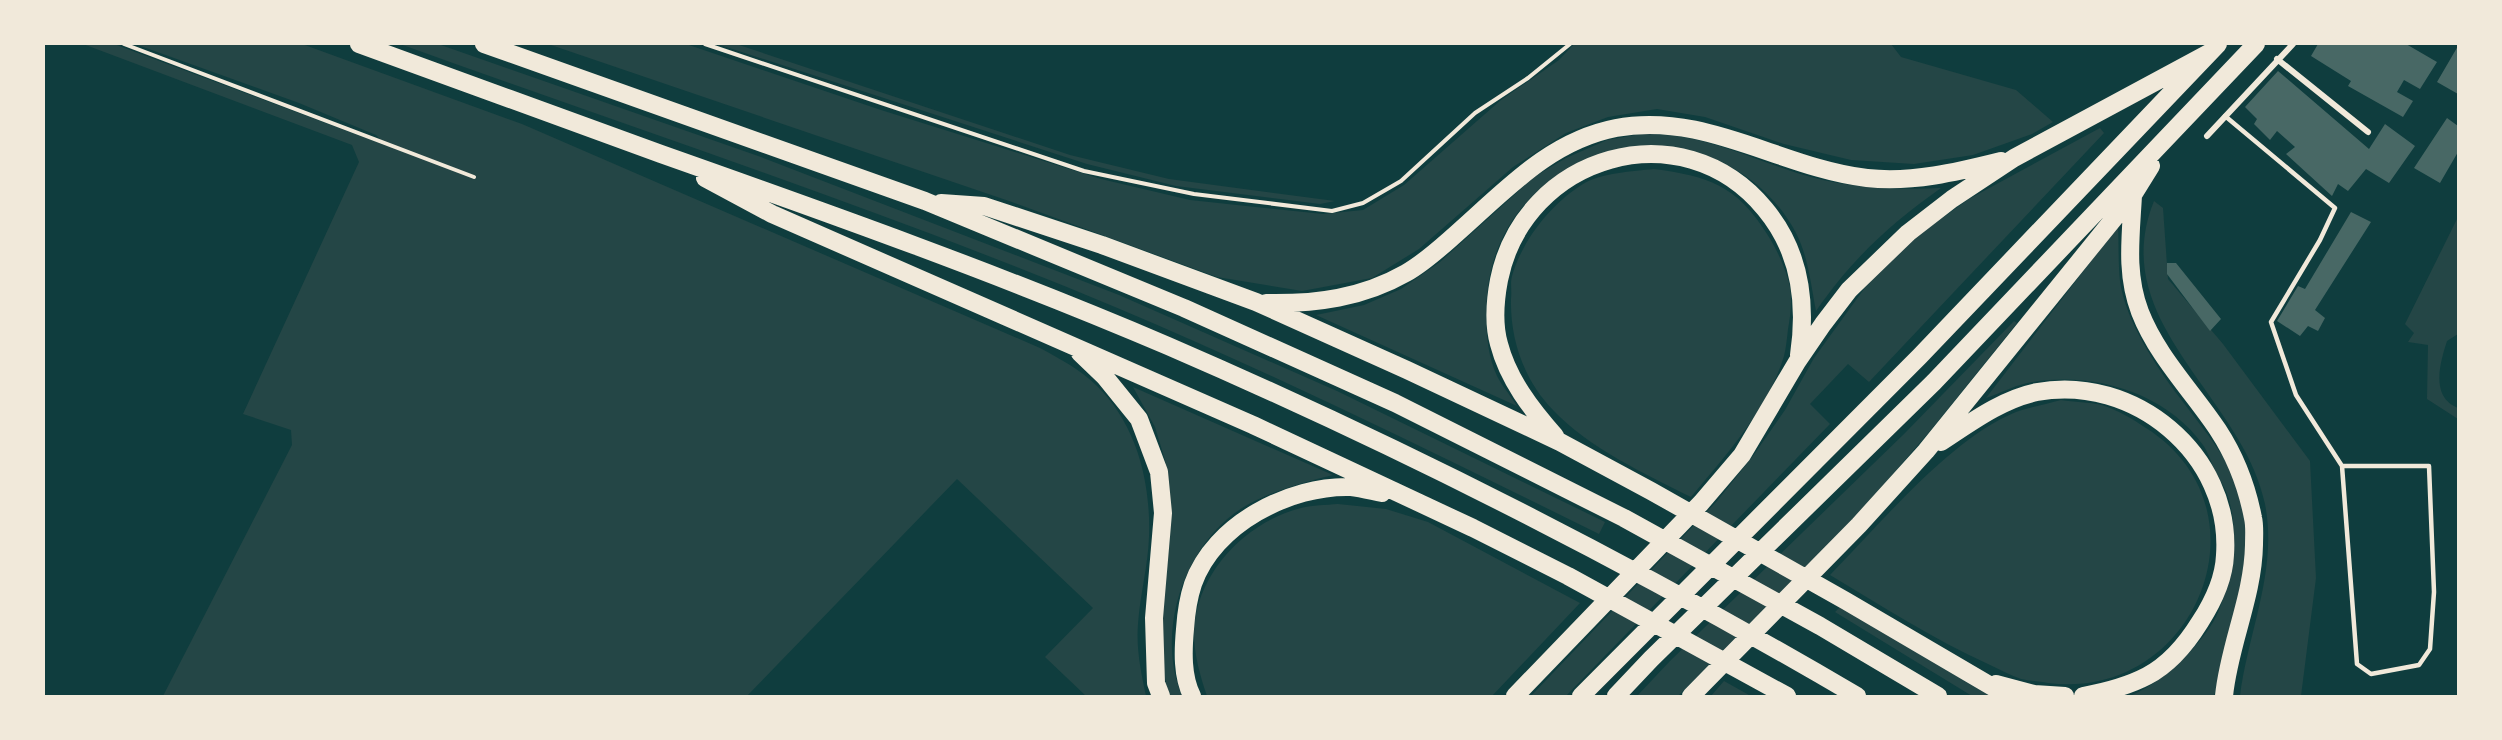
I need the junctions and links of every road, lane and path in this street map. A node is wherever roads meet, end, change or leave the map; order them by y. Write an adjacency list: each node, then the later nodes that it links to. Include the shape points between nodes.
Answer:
1 (124, 44): 16 (path)
2 (359, 44): 14 (highway)
3 (484, 44): 18 (highway)
4 (705, 44): 5 (path, via 1084,171 1194,194 1332,211 1363,203 1401,181 1475,113)
5 (1570, 44)
6 (2256, 44): 13 (highway)
7 (2293, 44): 9 (street)
8 (2213, 48): 15 (highway); 30 (highway, via 1920,356)
9 (2277, 59): 10 (street); 11 (street)
10 (2225, 116): 12 (street); 24 (lane, via 2335,208 2271,322 2296,395)
11 (2368, 132)
12 (2207, 136)
13 (2169, 137): 17 (highway); 31 (highway, via 1934,382)
14 (658, 153): 20 (highway, via 771,214); 34 (highway, via 994,275 1168,346 1371,438 1593,550)
15 (2014, 158): 19 (highway, via 1952,173 1867,178 1682,127 1616,128 1558,148 1538,161 1440,248 1398,277 1336,300); 21 (highway, via 1908,232 1850,290)
16 (474, 177)
17 (2133, 195): 23 (highway); 39 (highway, via 2128,258 2140,313 2233,456 2254,520 2248,595)
18 (925, 201): 19 (highway, via 984,206); 35 (highway, via 1184,308 1385,398 1624,518)
19 (1256, 302): 22 (highway)
20 (1072, 346): 25 (highway); 27 (highway, via 1139,419 1159,472 1163,513 1154,618 1156,683)
21 (1797, 362): 22 (highway, via 1804,325 1797,268 1774,220 1759,201 1720,171 1673,155 1605,160 1561,182 1523,221 1502,265 1497,292 1498,343 1508,369 1535,414); 29 (highway, via 1742,455 1701,503)
22 (1560, 442): 26 (highway)
23 (1926, 451): 32 (highway); 38 (highway, via 2008,401 2035,392 2065,389 2129,401 2177,435 2198,459 2213,487 2224,523 2225,555 2219,585 2207,610 2171,660 2148,676 2114,690)
24 (2342, 466): 24 (lane, via 2357,664 2370,674 2419,665 2430,649 2434,592 2429,466)
25 (1408, 498): 28 (highway, via 1351,487 1302,492 1264,507 1237,526 1210,555 1193,583 1182,653); 33 (highway, via 1568,576)
26 (1985, 682): 36 (highway); 37 (highway, via 2034,694)
27 (1161, 696)
28 (1192, 696)
29 (1515, 696)
30 (1581, 696)
31 (1616, 696)
32 (1691, 696)
33 (1787, 696)
34 (1857, 696)
35 (1938, 696)
36 (2008, 696)
37 (2065, 696)
38 (2082, 696)
39 (2224, 696)

